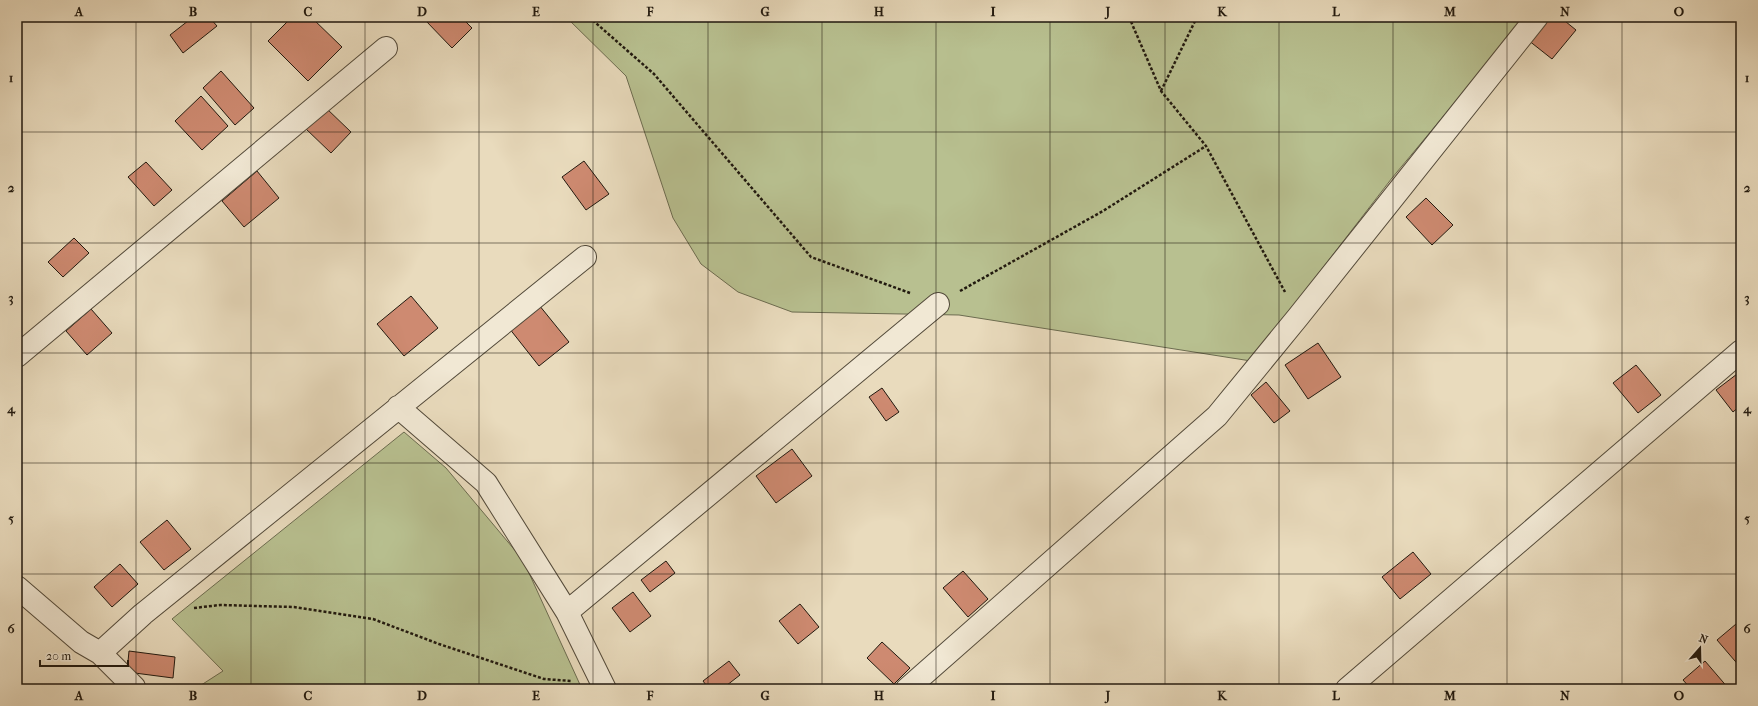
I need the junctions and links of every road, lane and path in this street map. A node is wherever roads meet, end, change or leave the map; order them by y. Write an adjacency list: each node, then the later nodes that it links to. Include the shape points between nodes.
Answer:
1 (589, 17): 9 (path, via 654,74 811,257)
2 (1129, 17): 6 (path)
3 (1198, 17): 6 (path)
4 (1537, 17): 10 (street)
5 (386, 48): 12 (street)
6 (1161, 91): 7 (path)
7 (1206, 146): 9 (path, via 1103,210); 10 (path)
8 (585, 257): 13 (street)
9 (938, 304): 16 (street)
10 (1298, 318): 20 (street, via 1217,416)
11 (1741, 351): 21 (street)
12 (17, 356)
13 (398, 407): 16 (street, via 486,483); 17 (street, via 144,614)
14 (17, 587): 17 (street, via 81,642)
15 (189, 609): 19 (path, via 220,605 294,607 372,619 544,679)
16 (567, 612): 19 (street)
17 (100, 653): 18 (street)
18 (134, 687)
19 (604, 687)
20 (907, 689)
21 (1347, 689)

